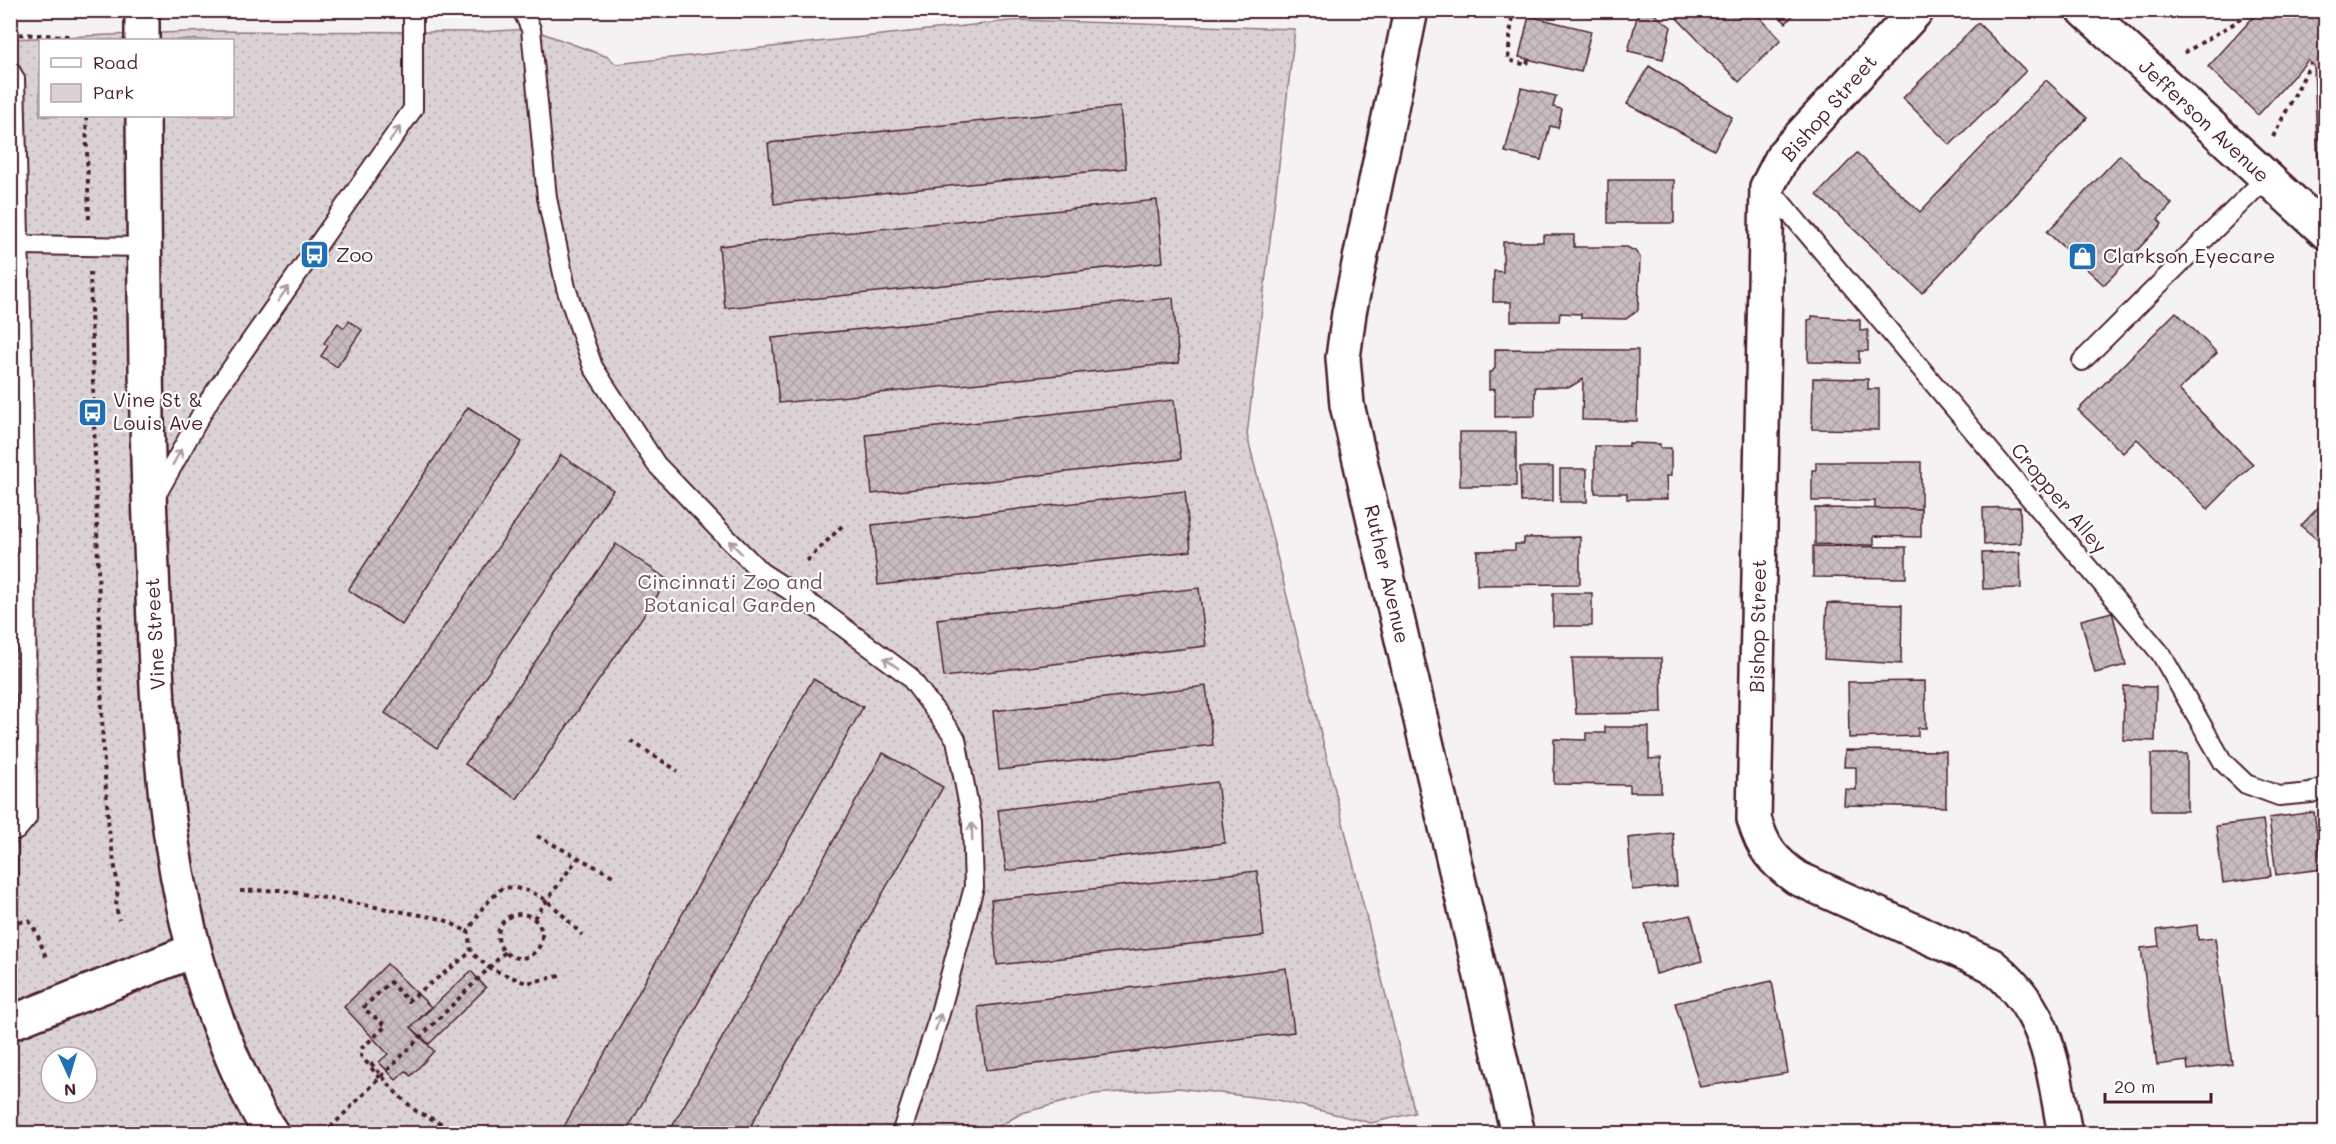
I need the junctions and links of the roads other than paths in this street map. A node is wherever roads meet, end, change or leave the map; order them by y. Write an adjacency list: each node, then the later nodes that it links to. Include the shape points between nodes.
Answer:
1 (141, 10): 7 (street)
2 (413, 10): 17 (lane, one-way to 2, via 210,399 412,109)
3 (522, 10): 25 (lane, one-way to 3, via 940,1013 974,887 972,823 956,739 909,676 761,572 723,534 656,464 593,367 566,288 547,198 531,29)
4 (1412, 10): 26 (street, Ruther Avenue, via 1349,313 1343,358 1347,405)
5 (1917, 10): 11 (street, Bishop Street, via 1784,154)
6 (2084, 10): 10 (street, Jefferson Avenue)
7 (142, 39)
8 (10, 69): 13 (lane, via 15,79)
9 (143, 117): 14 (street, Vine Street)
10 (2266, 178): 12 (street, Jefferson Avenue); 15 (lane)
11 (1767, 187): 20 (lane, Cropper Alley, via 2162,654 2223,762 2246,784 2279,796 2311,793); 27 (street, Bishop Street, via 1754,819 1762,843 1776,864 1797,878 1991,965 2014,983 2034,1012 2049,1049)
12 (2325, 232)
13 (21, 245): 14 (lane); 16 (lane)
14 (145, 247): 17 (street, Vine Street)
15 (2082, 361)
16 (17, 431): 18 (lane)
17 (149, 508): 22 (street, Vine Street, via 155,665 167,807)
18 (18, 537): 19 (lane)
19 (18, 636): 21 (lane, via 27,818 17,830)
20 (2325, 786)
21 (10, 830)
22 (192, 951): 23 (street); 24 (street, Vine Street, via 221,1033)
23 (10, 1023)
24 (272, 1134)
25 (901, 1134)
26 (1518, 1134)
27 (2065, 1134)

